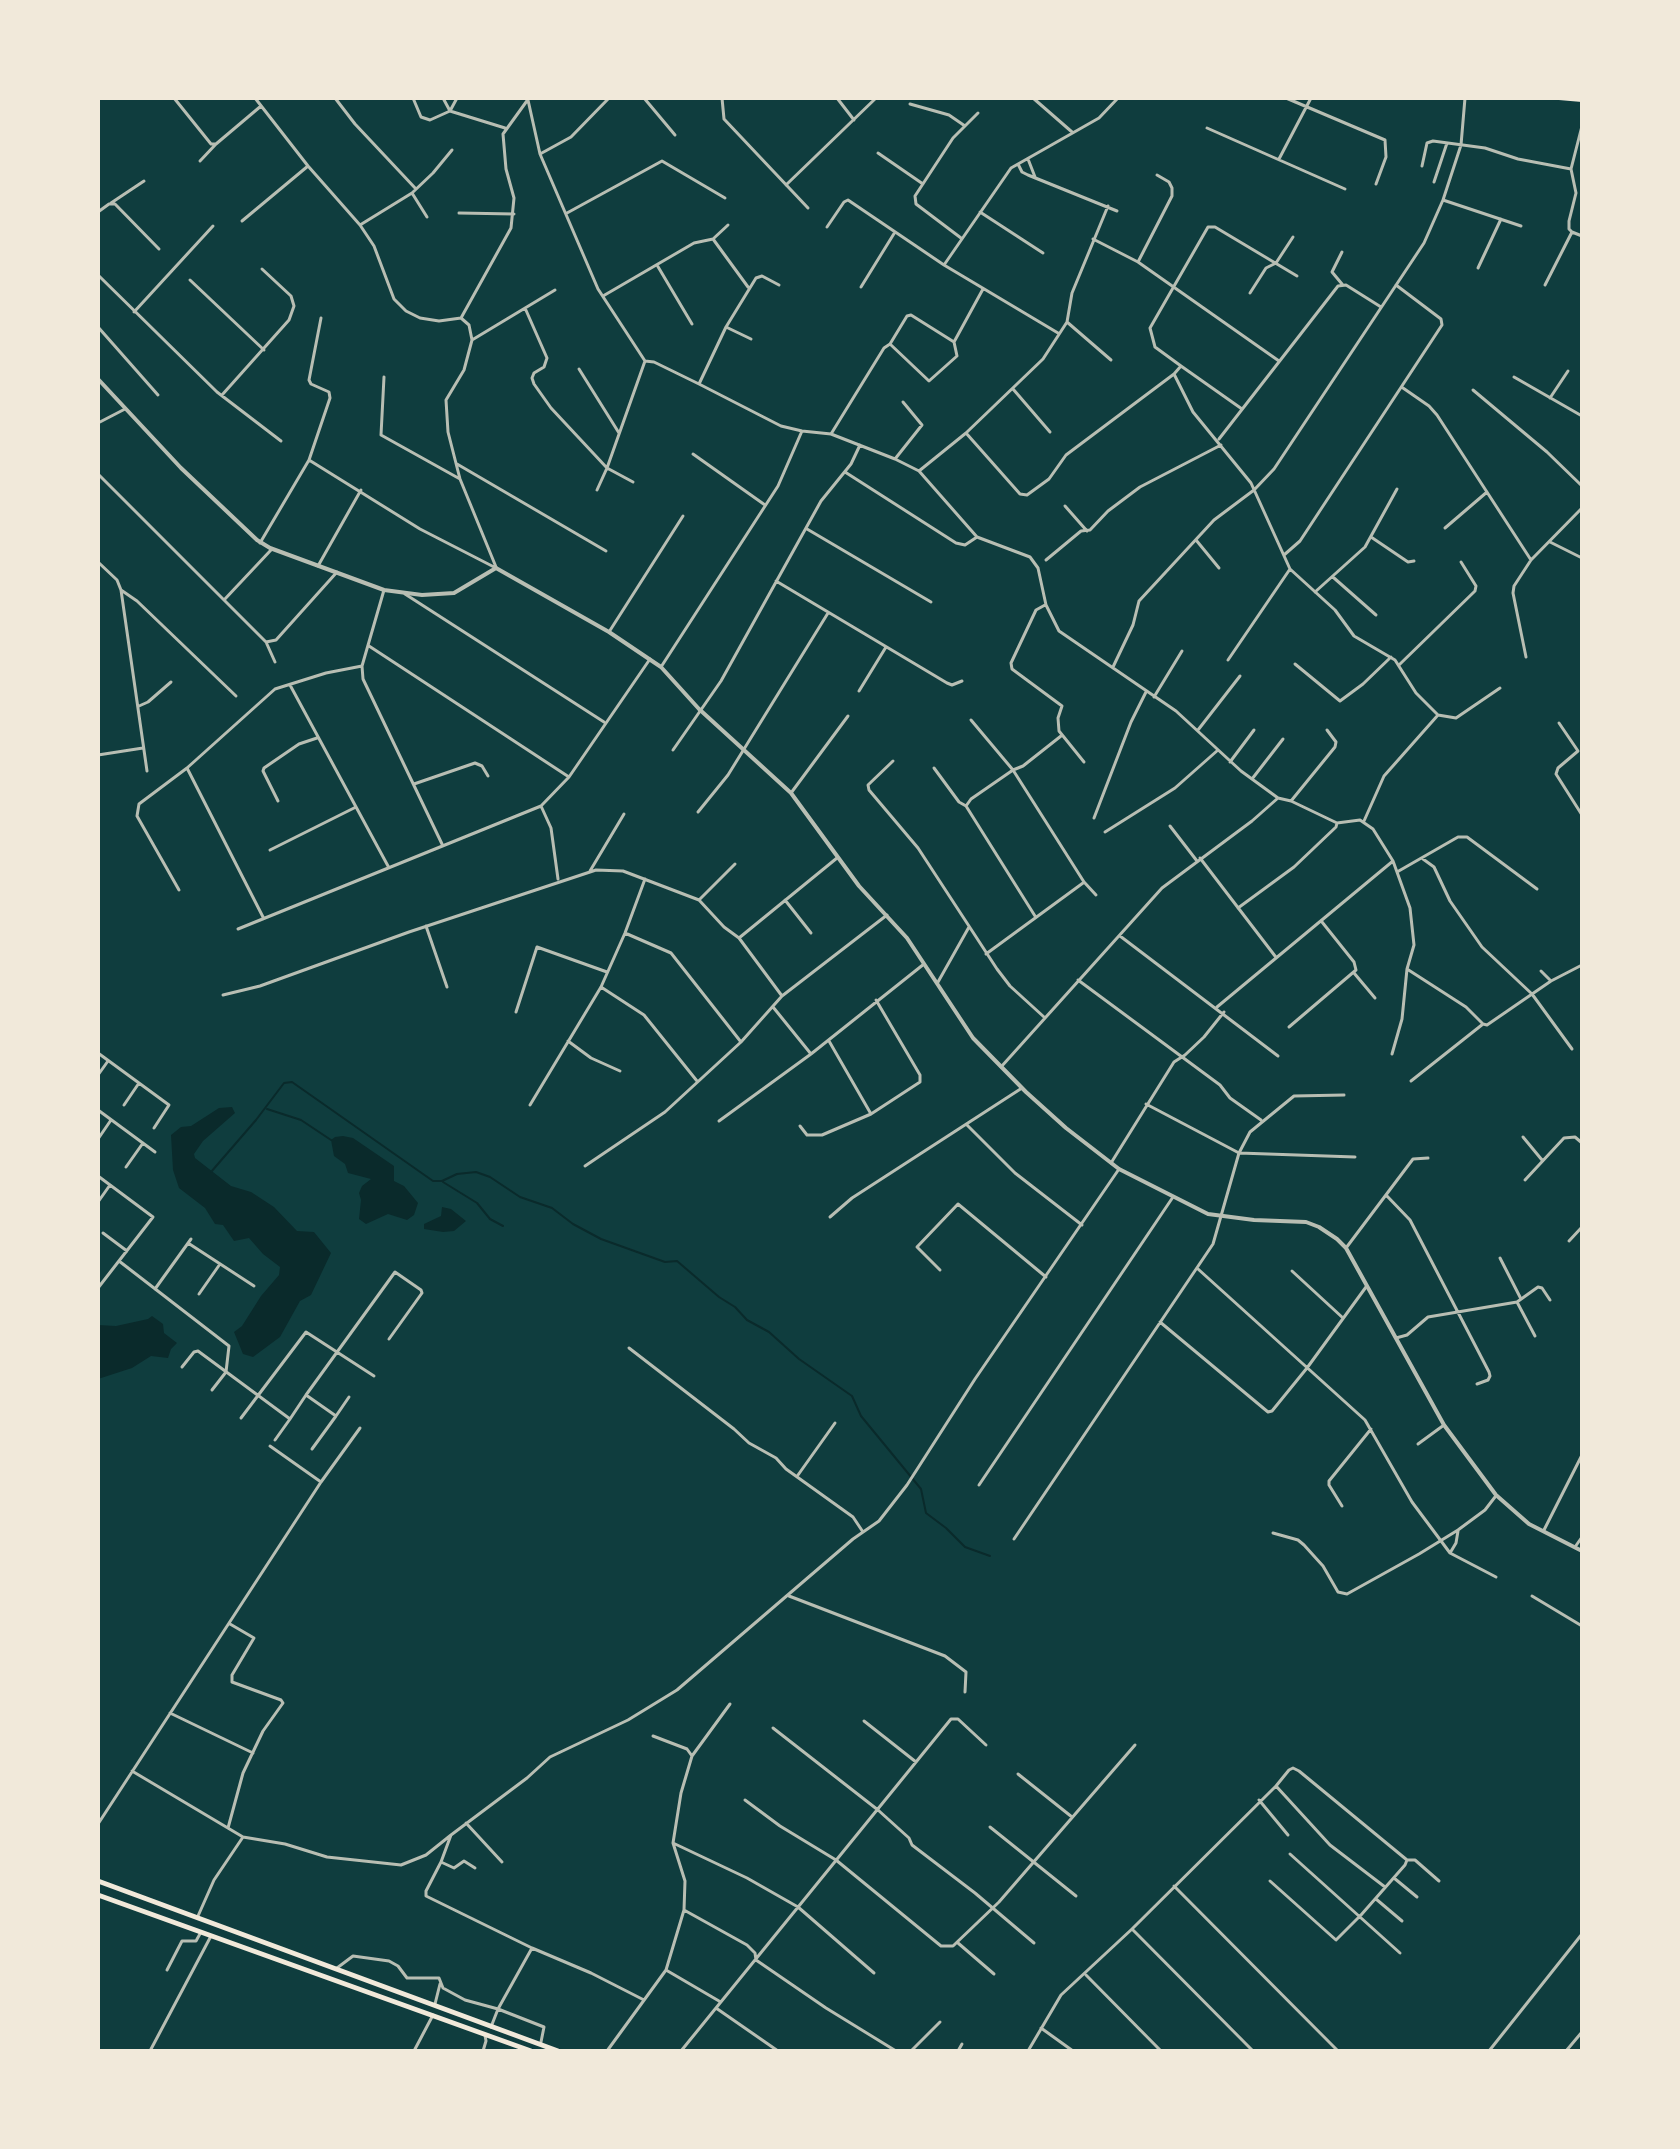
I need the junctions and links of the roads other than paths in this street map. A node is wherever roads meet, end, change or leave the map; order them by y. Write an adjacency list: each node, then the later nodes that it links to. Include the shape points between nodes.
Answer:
1 (174, 98): 35 (street)
2 (255, 98): 23 (street)
3 (335, 98): 55 (street)
4 (413, 98): 25 (street, via 424,119)
5 (443, 98): 25 (street)
6 (457, 98): 25 (street)
7 (609, 98): 39 (street, via 571,137)
8 (644, 98): 33 (street)
9 (722, 98): 53 (street, via 724,119)
10 (788, 98): 11 (street)
11 (798, 98)
12 (837, 98): 27 (street)
13 (876, 98): 27 (street)
14 (1033, 98): 32 (street)
15 (1118, 98): 32 (street, via 1099,118)
16 (1286, 98): 24 (street)
17 (1311, 98): 24 (street)
18 (1465, 98): 36 (street)
19 (1559, 98): 21 (main road)
20 (528, 99): 30 (street); 39 (street)
21 (1582, 100)
22 (910, 104): 28 (street, via 949,115)
23 (261, 106): 35 (street); 44 (street)
24 (1307, 107): 41 (street); 52 (street, via 1385,140 1386,157)
25 (450, 111): 30 (street)
26 (978, 113): 28 (street)
27 (854, 120): 53 (street)
28 (965, 126): 51 (street)
29 (1582, 126): 46 (street)
30 (506, 128): 66 (street, via 502,139)
31 (1207, 128): 41 (street)
32 (1072, 132): 40 (street)
33 (675, 135)
34 (1447, 143): 36 (street); 45 (street, via 1427,143); 50 (street)
35 (216, 144): 42 (street)
36 (1461, 145): 46 (street); 57 (street)
37 (452, 150): 55 (street)
38 (878, 153): 51 (street)
39 (540, 154): 65 (street)
40 (1028, 159): 43 (street); 48 (street)
41 (1279, 159): 54 (street)
42 (200, 161)
43 (1018, 164): 48 (street); 63 (street)
44 (308, 166): 69 (street); 70 (street)
45 (1422, 166)
46 (1571, 169): 76 (street, via 1576,193 1568,225)
47 (1157, 175): 85 (street, via 1169,182 1172,196)
48 (1035, 177): 59 (street)
49 (144, 181): 58 (street)
50 (1434, 182)
51 (923, 184): 79 (street, via 916,204)
52 (1376, 184)
53 (786, 185): 60 (street)
54 (1345, 189)
55 (414, 191): 67 (street); 70 (street)
56 (725, 198): 65 (street, via 662,161)
57 (1443, 200): 68 (street); 96 (street, via 1424,243)
58 (109, 204): 62 (street); 82 (street, via 123,210)
59 (1108, 206): 61 (street); 81 (street)
60 (808, 208)
61 (1117, 211)
62 (98, 212)
63 (980, 212): 79 (street); 84 (street)
64 (459, 213): 66 (street)
65 (567, 213): 104 (street)
66 (514, 214): 109 (street)
67 (427, 217)
68 (1501, 219): 73 (street); 89 (street)
69 (242, 221)
70 (360, 225): 109 (street, via 394,299 406,311 439,321)
71 (728, 225): 80 (street)
72 (213, 226): 107 (street)
73 (1521, 226)
74 (827, 227): 75 (street, via 848,200)
75 (895, 232): 88 (street); 98 (street)
76 (1572, 232): 77 (street); 97 (street)
77 (1582, 236)
78 (1293, 237): 86 (street)
79 (961, 238): 88 (street)
80 (713, 239): 87 (street, via 694,243); 100 (street)
81 (1093, 239): 85 (street); 110 (street)
82 (159, 249)
83 (1342, 252): 94 (street, via 1332,272)
84 (1043, 253)
85 (1138, 262): 99 (street)
86 (1276, 263): 92 (street); 99 (street, via 1208,227); 103 (street, via 1266,268)
87 (657, 265): 104 (street); 111 (street)
88 (944, 265): 101 (street)
89 (1478, 268)
90 (262, 269): 119 (street, via 291,296 294,306)
91 (98, 276): 107 (street)
92 (1297, 276)
93 (190, 280): 119 (street)
94 (1342, 284): 105 (street); 122 (street)
95 (779, 285): 100 (street, via 762,276)
96 (1396, 285): 105 (street); 131 (street, via 1443,322)
97 (1545, 285)
98 (861, 287)
99 (1175, 288): 122 (street); 123 (street, via 1150,328 1155,347)
100 (749, 289): 113 (street)
101 (983, 289): 114 (street); 117 (street)
102 (555, 290): 106 (street)
103 (1250, 293)
104 (603, 296): 121 (street)
105 (1381, 307): 164 (street, via 1274,469)
106 (525, 308): 116 (street); 154 (street, via 547,358 534,373 534,384)
107 (134, 312): 135 (street)
108 (321, 318): 152 (street, via 309,380 330,398)
109 (461, 318): 116 (street, via 469,325)
110 (1067, 322): 114 (street); 120 (street)
111 (692, 324)
112 (98, 327): 134 (street)
113 (726, 327): 115 (street); 130 (street)
114 (1059, 334): 132 (street)
115 (751, 339)
116 (472, 340): 153 (street, via 445,408)
117 (954, 342): 118 (street, via 909,315); 118 (street, via 957,356 929,381)
118 (890, 344): 146 (street)
119 (264, 350): 135 (street)
120 (1111, 360)
121 (645, 361): 130 (street); 144 (street)
122 (1279, 361): 139 (street)
123 (1181, 366): 126 (street); 139 (street)
124 (579, 369): 144 (street)
125 (1568, 371): 136 (street)
126 (1174, 374): 145 (street, via 1066,455 1049,479 1024,495); 148 (street, via 1193,412)
127 (384, 377): 158 (street, via 381,435)
128 (1514, 377): 136 (street)
129 (98, 379): 138 (street)
130 (699, 384): 142 (street, via 781,426)
131 (1403, 388): 165 (street, via 1433,409); 180 (street, via 1300,541)
132 (1013, 389): 143 (street); 145 (street)
133 (1473, 390): 160 (street)
134 (158, 395)
135 (222, 395): 147 (street)
136 (1550, 398): 140 (street)
137 (903, 402): 151 (street, via 922,425)
138 (125, 409): 141 (street); 177 (street)
139 (1242, 409): 148 (street)
140 (1582, 416)
141 (98, 423)
142 (802, 431): 146 (street); 166 (street)
143 (1050, 432)
144 (619, 433): 154 (street)
145 (966, 433): 155 (street)
146 (831, 434): 149 (street)
147 (281, 441)
148 (1219, 443): 164 (street); 172 (street, via 1140,487)
149 (860, 445): 151 (street); 156 (street)
150 (693, 454): 166 (street)
151 (895, 459): 155 (street)
152 (309, 460): 162 (street); 177 (street)
153 (457, 464): 158 (street); 179 (street)
154 (607, 468): 159 (street); 163 (street)
155 (919, 471): 173 (street)
156 (845, 472): 171 (street); 173 (street, via 956,543 965,545)
157 (98, 474): 198 (street)
158 (460, 479): 188 (street)
159 (633, 482)
160 (1582, 486)
161 (1397, 489): 174 (street)
162 (361, 490): 187 (street); 188 (street, via 420,529)
163 (597, 490)
164 (1254, 490): 175 (street); 180 (street)
165 (1487, 492): 170 (street); 183 (street)
166 (765, 505): 216 (street)
167 (1065, 506): 172 (street)
168 (1582, 508): 176 (street)
169 (683, 516): 203 (street)
170 (1445, 528)
171 (807, 529): 193 (street); 199 (street)
172 (1087, 531): 182 (street)
173 (977, 537): 200 (street, via 1030,557 1038,568)
174 (1371, 537): 184 (street); 192 (street)
175 (1196, 540): 189 (street); 217 (street, via 1139,601)
176 (1550, 542): 181 (street); 183 (street)
177 (260, 543): 178 (street)
178 (271, 549): 187 (street); 198 (street)
179 (606, 551)
180 (1284, 555): 190 (street)
181 (1582, 558)
182 (1046, 560)
183 (1531, 560): 209 (street, via 1513,593)
184 (1414, 561)
185 (98, 562): 194 (street)
186 (1461, 562): 215 (street, via 1475,591)
187 (318, 566): 191 (street)
188 (496, 568): 196 (street, via 454,593); 203 (street)
189 (1219, 568)
190 (1290, 569): 197 (street); 211 (street)
191 (337, 572): 195 (street); 204 (street, via 276,640)
192 (1333, 577): 197 (street); 202 (street)
193 (775, 581): 201 (street); 228 (street, via 721,681)
194 (121, 590): 225 (street); 227 (street)
195 (384, 590): 196 (street); 205 (street)
196 (402, 592): 232 (street)
197 (1315, 592): 208 (street, via 1354,636)
198 (224, 600): 204 (street)
199 (931, 602)
200 (1046, 605): 217 (street, via 1059,631); 237 (street, via 1036,610 1011,663 1015,672 1062,706 1057,723)
201 (828, 613): 206 (street); 242 (street)
202 (1376, 615)
203 (609, 632): 210 (street)
204 (266, 642): 212 (street)
205 (369, 646): 214 (street); 253 (street)
206 (886, 647): 219 (street, via 947,683); 223 (street)
207 (1182, 651): 226 (street)
208 (1391, 657): 213 (street, via 1340,701); 215 (street)
209 (1526, 657)
210 (650, 659): 216 (street); 232 (street)
211 (1228, 660)
212 (275, 662)
213 (1295, 664)
214 (362, 666): 221 (street); 255 (street, via 363,679)
215 (1398, 666): 229 (street)
216 (661, 667): 228 (street)
217 (1113, 667): 224 (street)
218 (1240, 676): 234 (street)
219 (962, 681)
220 (171, 682): 227 (street)
221 (290, 685): 238 (street); 248 (street, via 265,696)
222 (1500, 688): 229 (street, via 1456,718)
223 (859, 691)
224 (1146, 692): 226 (street); 266 (street)
225 (236, 696)
226 (1154, 697): 234 (street)
227 (139, 706): 240 (street)
228 (699, 709): 241 (street); 242 (street)
229 (1438, 715): 267 (street, via 1384,776)
230 (848, 716): 256 (street)
231 (971, 720): 250 (street)
232 (605, 723): 253 (street)
233 (1559, 723): 265 (street, via 1578,748 1556,774)
234 (1198, 730): 243 (street)
235 (1254, 730): 247 (street)
236 (1327, 730): 259 (street, via 1335,747)
237 (1061, 736): 246 (street); 250 (street)
238 (317, 738): 258 (street, via 264,768); 262 (street)
239 (1283, 739): 254 (street)
240 (143, 748): 244 (street); 251 (street)
241 (673, 750)
242 (743, 750): 256 (street); 263 (street)
243 (1218, 750): 247 (street); 270 (street, via 1175,788)
244 (98, 755)
245 (893, 761): 295 (street, via 869,790 918,848)
246 (1084, 762)
247 (1230, 762): 254 (street)
248 (187, 768): 285 (street, via 139,804 137,811); 292 (street)
249 (934, 768): 261 (street)
250 (1013, 770): 261 (street); 283 (street)
251 (147, 771)
252 (488, 776): 255 (street, via 475,763)
253 (569, 777): 260 (street)
254 (1252, 779): 257 (street)
255 (414, 784): 271 (street)
256 (791, 793): 273 (street)
257 (1278, 798): 259 (street); 275 (street)
258 (278, 801)
259 (1291, 801): 268 (street)
260 (541, 806): 271 (street); 282 (street, via 551,828)
261 (966, 806): 291 (street)
262 (356, 807): 272 (street); 278 (street)
263 (698, 812)
264 (624, 814): 279 (street)
265 (1582, 815)
266 (1094, 818)
267 (1364, 821): 268 (street); 276 (street)
268 (1337, 823): 289 (street, via 1294,867)
269 (1170, 826): 275 (street)
270 (1105, 832)
271 (442, 844): 278 (street)
272 (270, 850)
273 (837, 858): 288 (street); 290 (street)
274 (1423, 859): 280 (street); 284 (street, via 1458,837 1467,837); 314 (street, via 1434,867 1482,947)
275 (1198, 860): 289 (street); 299 (street, via 1162,888)
276 (1393, 861): 280 (street); 293 (street)
277 (735, 864): 287 (street)
278 (388, 866): 292 (street)
279 (590, 871): 281 (street, via 623,871); 282 (street)
280 (1397, 872): 305 (street, via 1410,908 1414,945)
281 (645, 879): 287 (street); 297 (street)
282 (558, 881): 294 (street)
283 (1084, 882): 286 (street); 291 (street)
284 (1537, 889)
285 (179, 890)
286 (1096, 895)
287 (699, 900): 300 (street)
288 (785, 900): 298 (street); 300 (street)
289 (1238, 908): 302 (street)
290 (887, 915): 303 (street); 316 (street)
291 (1035, 916): 301 (street)
292 (263, 917): 296 (street)
293 (1322, 922): 302 (street); 308 (street, via 1354,962)
294 (426, 926): 312 (street); 315 (street)
295 (969, 927): 301 (street); 311 (street)
296 (238, 929)
297 (625, 933): 307 (street); 328 (street, via 671,953)
298 (811, 933)
299 (1120, 936): 309 (street); 320 (street)
300 (739, 938): 316 (street)
301 (986, 954): 323 (street, via 1010,986)
302 (1276, 958): 320 (street)
303 (924, 964): 311 (street); 318 (street)
304 (1582, 965): 310 (street)
305 (1407, 969): 324 (street); 332 (street)
306 (1541, 971): 310 (street)
307 (607, 973): 313 (street); 321 (street, via 537,947)
308 (1354, 973): 317 (street); 325 (street)
309 (1078, 980): 323 (street); 334 (street)
310 (1551, 981): 314 (street)
311 (938, 982): 336 (street, via 973,1038)
312 (447, 987)
313 (601, 987): 327 (street); 341 (street, via 644,1015)
314 (1532, 994): 324 (street); 329 (street)
315 (223, 995)
316 (782, 996): 319 (street)
317 (1375, 998)
318 (876, 1000): 326 (street); 348 (street, via 921,1079)
319 (773, 1007): 328 (street); 331 (street)
320 (1217, 1007): 322 (street)
321 (516, 1012)
322 (1224, 1012): 333 (street); 334 (street)
323 (1044, 1017): 336 (street)
324 (1483, 1024): 339 (street)
325 (1289, 1027)
326 (828, 1039): 331 (street); 348 (street)
327 (568, 1041): 337 (street); 346 (street)
328 (741, 1042): 341 (street)
329 (1572, 1049)
330 (98, 1053): 335 (street)
331 (811, 1054): 351 (street)
332 (1392, 1054)
333 (1278, 1056)
334 (1179, 1057): 344 (street); 350 (street)
335 (108, 1061): 338 (street); 340 (street)
336 (1000, 1067): 342 (street)
337 (620, 1071)
338 (98, 1075)
339 (1411, 1081)
340 (139, 1083): 345 (street); 354 (street, via 169,1105)
341 (698, 1083): 365 (street)
342 (1022, 1088): 352 (street); 364 (street)
343 (1344, 1095): 350 (street, via 1294,1096)
344 (1146, 1104): 360 (street); 364 (street)
345 (124, 1105)
346 (530, 1105)
347 (98, 1110): 349 (street)
348 (871, 1114): 353 (street, via 822,1135 807,1135)
349 (111, 1120): 356 (street); 357 (street)
350 (1262, 1120): 360 (street)
351 (719, 1121)
352 (967, 1125): 375 (street); 376 (street, via 1015,1173)
353 (800, 1126)
354 (154, 1128)
355 (1523, 1137): 363 (street)
356 (98, 1139)
357 (143, 1143): 359 (street); 366 (street)
358 (1582, 1143): 363 (street, via 1564,1138)
359 (155, 1152)
360 (1239, 1153): 361 (street); 374 (street)
361 (1355, 1157)
362 (1428, 1158): 371 (street, via 1413,1159)
363 (1542, 1160): 369 (street)
364 (1111, 1163): 367 (street)
365 (585, 1166)
366 (126, 1167)
367 (1119, 1169): 372 (street); 376 (street)
368 (98, 1176): 370 (street)
369 (1525, 1180)
370 (110, 1185): 373 (street); 381 (street, via 153,1217)
371 (1386, 1195): 380 (street); 398 (street, via 1410,1220)
372 (1173, 1197): 374 (street, via 1208,1214); 429 (street)
373 (98, 1202)
374 (1220, 1214): 380 (street, via 1306,1222); 385 (street, via 1218,1231)
375 (830, 1217)
376 (1082, 1225): 389 (street)
377 (1582, 1227): 379 (street)
378 (103, 1233): 381 (street)
379 (1569, 1241)
380 (1346, 1248): 392 (street)
381 (127, 1251): 383 (street)
382 (1500, 1258): 397 (street)
383 (119, 1261): 390 (street); 394 (street)
384 (220, 1264): 391 (street); 394 (street, via 190,1241); 395 (street)
385 (1198, 1269): 400 (street); 407 (street)
386 (940, 1270): 389 (street, via 917,1247 956,1204)
387 (1292, 1271): 399 (street)
388 (98, 1277): 390 (street)
389 (1046, 1277): 434 (street, via 889,1510)
390 (103, 1281): 393 (street)
391 (254, 1286)
392 (1367, 1286): 399 (street); 402 (street)
393 (98, 1288)
394 (155, 1289): 408 (street, via 229,1346)
395 (199, 1294)
396 (1550, 1300): 397 (street, via 1541,1287)
397 (1518, 1301): 398 (street); 401 (street)
398 (1457, 1314): 402 (street, via 1428,1317); 410 (street, via 1490,1376)
399 (1343, 1318): 407 (street)
400 (1160, 1322): 407 (street, via 1268,1412); 437 (street)
401 (1535, 1336)
402 (1396, 1338): 419 (street)
403 (389, 1339): 405 (street, via 422,1293 397,1273)
404 (629, 1348): 427 (street)
405 (336, 1351): 409 (street); 412 (street); 413 (street, via 305,1333)
406 (182, 1367): 408 (street, via 198,1351)
407 (1307, 1368): 421 (street)
408 (226, 1372): 411 (street); 413 (street)
409 (374, 1376)
410 (1477, 1384)
411 (212, 1390)
412 (306, 1395): 415 (street); 417 (street)
413 (257, 1396): 416 (street); 417 (street)
414 (349, 1397): 415 (street)
415 (336, 1416): 425 (street)
416 (241, 1418)
417 (290, 1419): 422 (street)
418 (835, 1423): 427 (street)
419 (1444, 1425): 423 (street); 430 (street)
420 (360, 1428): 428 (street)
421 (1371, 1429): 431 (street, via 1329,1481); 438 (street)
422 (275, 1440)
423 (1418, 1444)
424 (270, 1446): 428 (street)
425 (312, 1449)
426 (1582, 1455): 433 (street)
427 (798, 1475): 434 (street, via 853,1517)
428 (321, 1482): 445 (street)
429 (979, 1485)
430 (1496, 1495): 432 (street); 433 (street)
431 (1342, 1506)
432 (1458, 1530): 438 (street); 441 (street)
433 (1543, 1531): 439 (street)
434 (863, 1532): 443 (street)
435 (1273, 1533): 438 (street, via 1298,1540 1338,1592 1347,1594)
436 (1582, 1537): 439 (street)
437 (1014, 1539)
438 (1439, 1540): 441 (street)
439 (1575, 1547): 440 (street)
440 (1582, 1551)
441 (1450, 1553): 442 (street)
442 (1496, 1577)
443 (789, 1596): 447 (street, via 945,1656 966,1672); 465 (street, via 677,1690 550,1757)
444 (1532, 1596): 446 (street)
445 (230, 1624): 449 (street); 455 (street, via 254,1638 232,1682 283,1703)
446 (1582, 1626)
447 (965, 1692)
448 (730, 1704): 456 (street)
449 (170, 1713): 455 (street); 458 (street)
450 (864, 1721): 457 (street)
451 (773, 1728): 463 (street)
452 (653, 1736): 456 (street)
453 (986, 1745): 457 (street, via 954,1717)
454 (1135, 1745): 464 (street)
455 (253, 1753): 468 (street)
456 (692, 1756): 472 (street)
457 (916, 1762): 463 (street)
458 (132, 1771): 466 (street); 468 (street)
459 (1018, 1774): 464 (street)
460 (1276, 1786): 462 (street); 475 (street, via 1289,1770 1299,1771); 485 (street, via 1330,1845)
461 (745, 1800): 474 (street)
462 (1259, 1800): 470 (street); 484 (street)
463 (878, 1810): 474 (street); 492 (street, via 912,1845)
464 (1072, 1817): 478 (street)
465 (466, 1823): 469 (street); 477 (street)
466 (98, 1824)
467 (990, 1827): 478 (street)
468 (228, 1828): 471 (street)
469 (451, 1835): 471 (street, via 426,1855 401,1865 327,1857); 476 (street)
470 (1288, 1835)
471 (243, 1837): 496 (street)
472 (673, 1843): 491 (street); 494 (street, via 685,1881)
473 (1290, 1854): 495 (street)
474 (836, 1860): 491 (street); 502 (street, via 941,1946)
475 (1407, 1860): 480 (street); 483 (street, via 1415,1860)
476 (441, 1862): 479 (street, via 454,1868 464,1861); 504 (street, via 426,1896)
477 (502, 1862)
478 (1032, 1862): 488 (street); 492 (street)
479 (475, 1868)
480 (1394, 1878): 485 (street); 489 (street)
481 (98, 1881): 487 (highway)
482 (1270, 1881): 495 (street, via 1336,1940)
483 (1439, 1881)
484 (1174, 1886): 498 (street); 542 (street)
485 (1386, 1888): 490 (street)
486 (98, 1895): 493 (highway)
487 (142, 1895): 493 (highway); 496 (highway)
488 (1076, 1896)
489 (1417, 1897)
490 (1376, 1899): 495 (street); 497 (street)
491 (798, 1907): 506 (street); 510 (street)
492 (993, 1908): 502 (street); 503 (street)
493 (137, 1909): 499 (highway)
494 (684, 1910): 506 (street, via 747,1945); 509 (street)
495 (1361, 1915): 505 (street)
496 (197, 1917): 508 (highway)
497 (1402, 1921)
498 (1132, 1929): 512 (street); 541 (street)
499 (201, 1932): 501 (highway); 507 (street, via 196,1941 182,1941)
500 (1582, 1934): 543 (street)
501 (211, 1936): 519 (highway); 527 (street)
502 (958, 1943): 511 (street)
503 (1034, 1943)
504 (532, 1948): 514 (street); 518 (street)
505 (1400, 1953)
506 (756, 1960): 515 (street); 535 (street)
507 (167, 1970)
508 (335, 1970): 513 (street, via 353,1956 389,1961 407,1978 439,1978); 516 (highway)
509 (666, 1970): 514 (street); 515 (street)
510 (874, 1973)
511 (994, 1974)
512 (1086, 1975): 522 (street, via 1061,1995); 540 (street)
513 (440, 1984): 516 (street); 518 (street, via 465,2000)
514 (644, 2000): 532 (street)
515 (719, 2001): 517 (street)
516 (435, 2006): 521 (highway)
517 (716, 2008): 533 (street); 534 (street)
518 (498, 2009): 521 (street); 525 (street, via 544,2027)
519 (433, 2015): 524 (highway); 528 (street)
520 (940, 2022): 536 (street)
521 (491, 2027): 525 (highway)
522 (1041, 2028): 538 (street); 539 (street)
523 (1582, 2032): 544 (street)
524 (485, 2035): 529 (street); 530 (highway)
525 (540, 2044): 531 (highway)
526 (962, 2044): 537 (street)
527 (150, 2051)
528 (414, 2051)
529 (483, 2051)
530 (531, 2051)
531 (558, 2051)
532 (607, 2051)
533 (681, 2051)
534 (778, 2051)
535 (896, 2051)
536 (911, 2051)
537 (958, 2051)
538 (1028, 2051)
539 (1073, 2051)
540 (1161, 2051)
541 (1253, 2051)
542 (1338, 2051)
543 (1489, 2051)
544 (1566, 2051)

